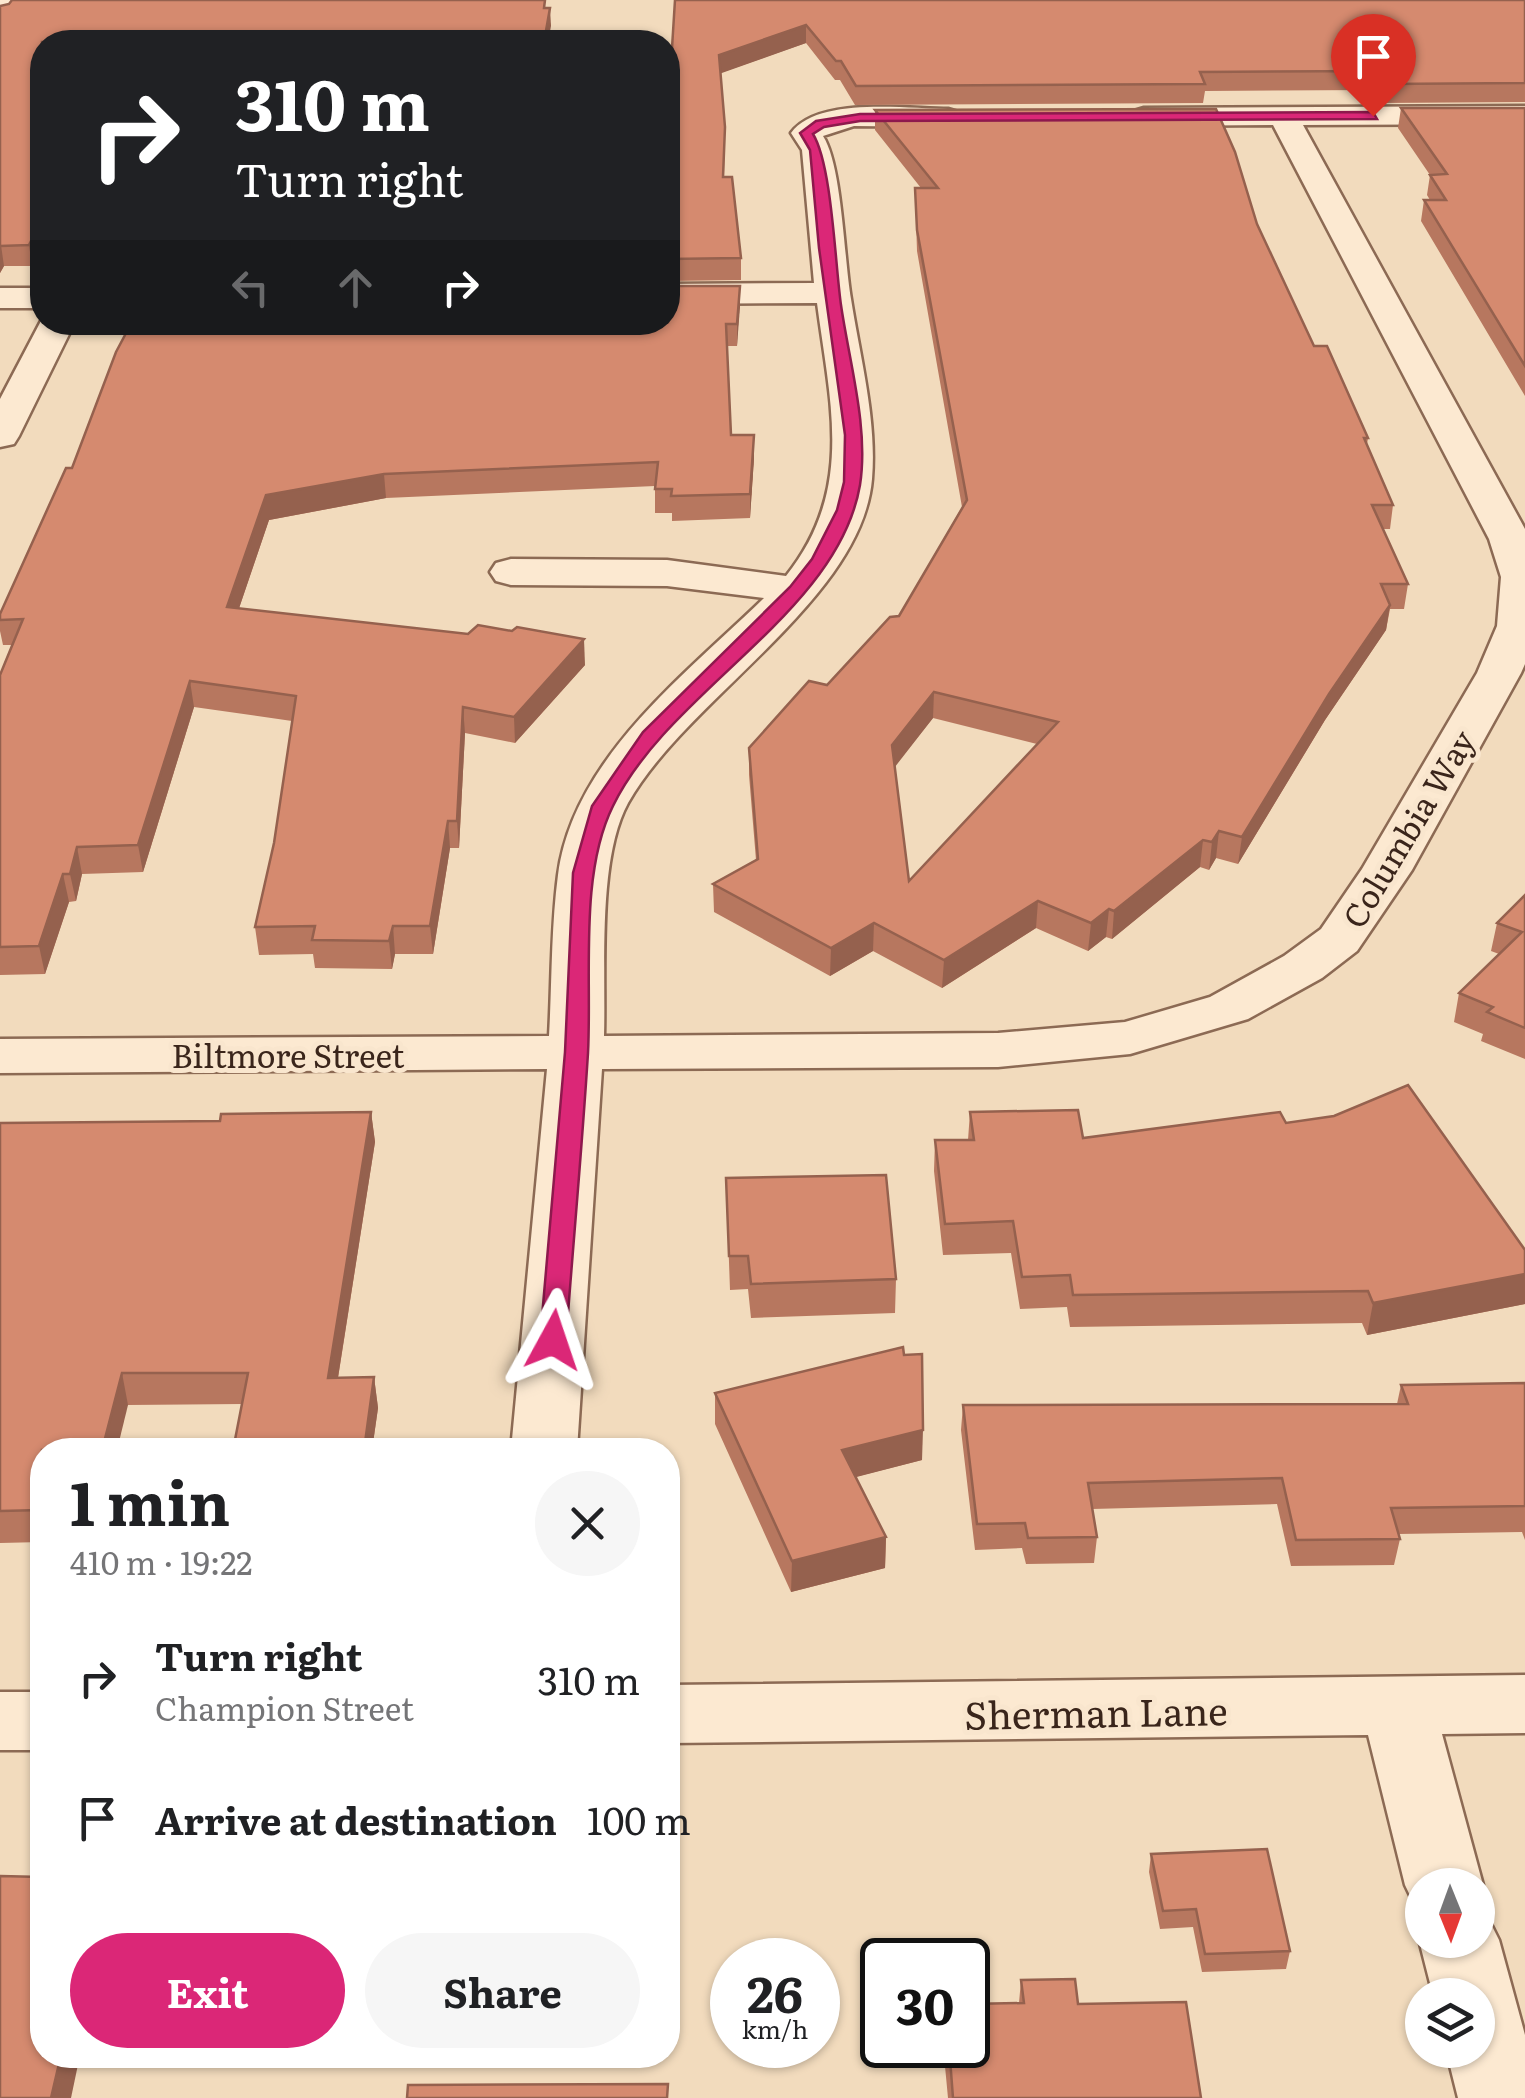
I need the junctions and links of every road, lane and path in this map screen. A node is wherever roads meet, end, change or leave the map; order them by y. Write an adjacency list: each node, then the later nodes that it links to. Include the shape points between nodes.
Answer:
1 (11, 0): 2 (street)
2 (0, 14)
3 (1525, 115): 4 (street)
4 (1283, 116): 6 (street); 15 (street, Columbia Way, via 1510,538 1522,577 1519,626 1499,673 1387,870 1339,940 1230,1008 1130,1038 998,1050)
5 (971, 118): 7 (street, via 860,117 806,133 817,150)
6 (1108, 118)
7 (833, 293): 8 (street); 14 (street, via 852,482 820,561)
8 (680, 294)
9 (0, 298): 10 (street)
10 (30, 298)
11 (51, 335): 12 (street)
12 (0, 436)
13 (511, 572): 14 (street, via 666,574)
14 (796, 590): 15 (street, via 650,736 602,806 584,873)
15 (576, 1052): 16 (street, Biltmore Street); 17 (street)
16 (0, 1056)
17 (545, 1438)
18 (1525, 1704): 19 (street, Sherman Lane)
19 (1398, 1706): 20 (street, Sherman Lane); 23 (street)
20 (680, 1714)
21 (30, 1720): 22 (street)
22 (0, 1721)
23 (1440, 1868)
24 (1492, 2068): 25 (street)
25 (1500, 2098)

